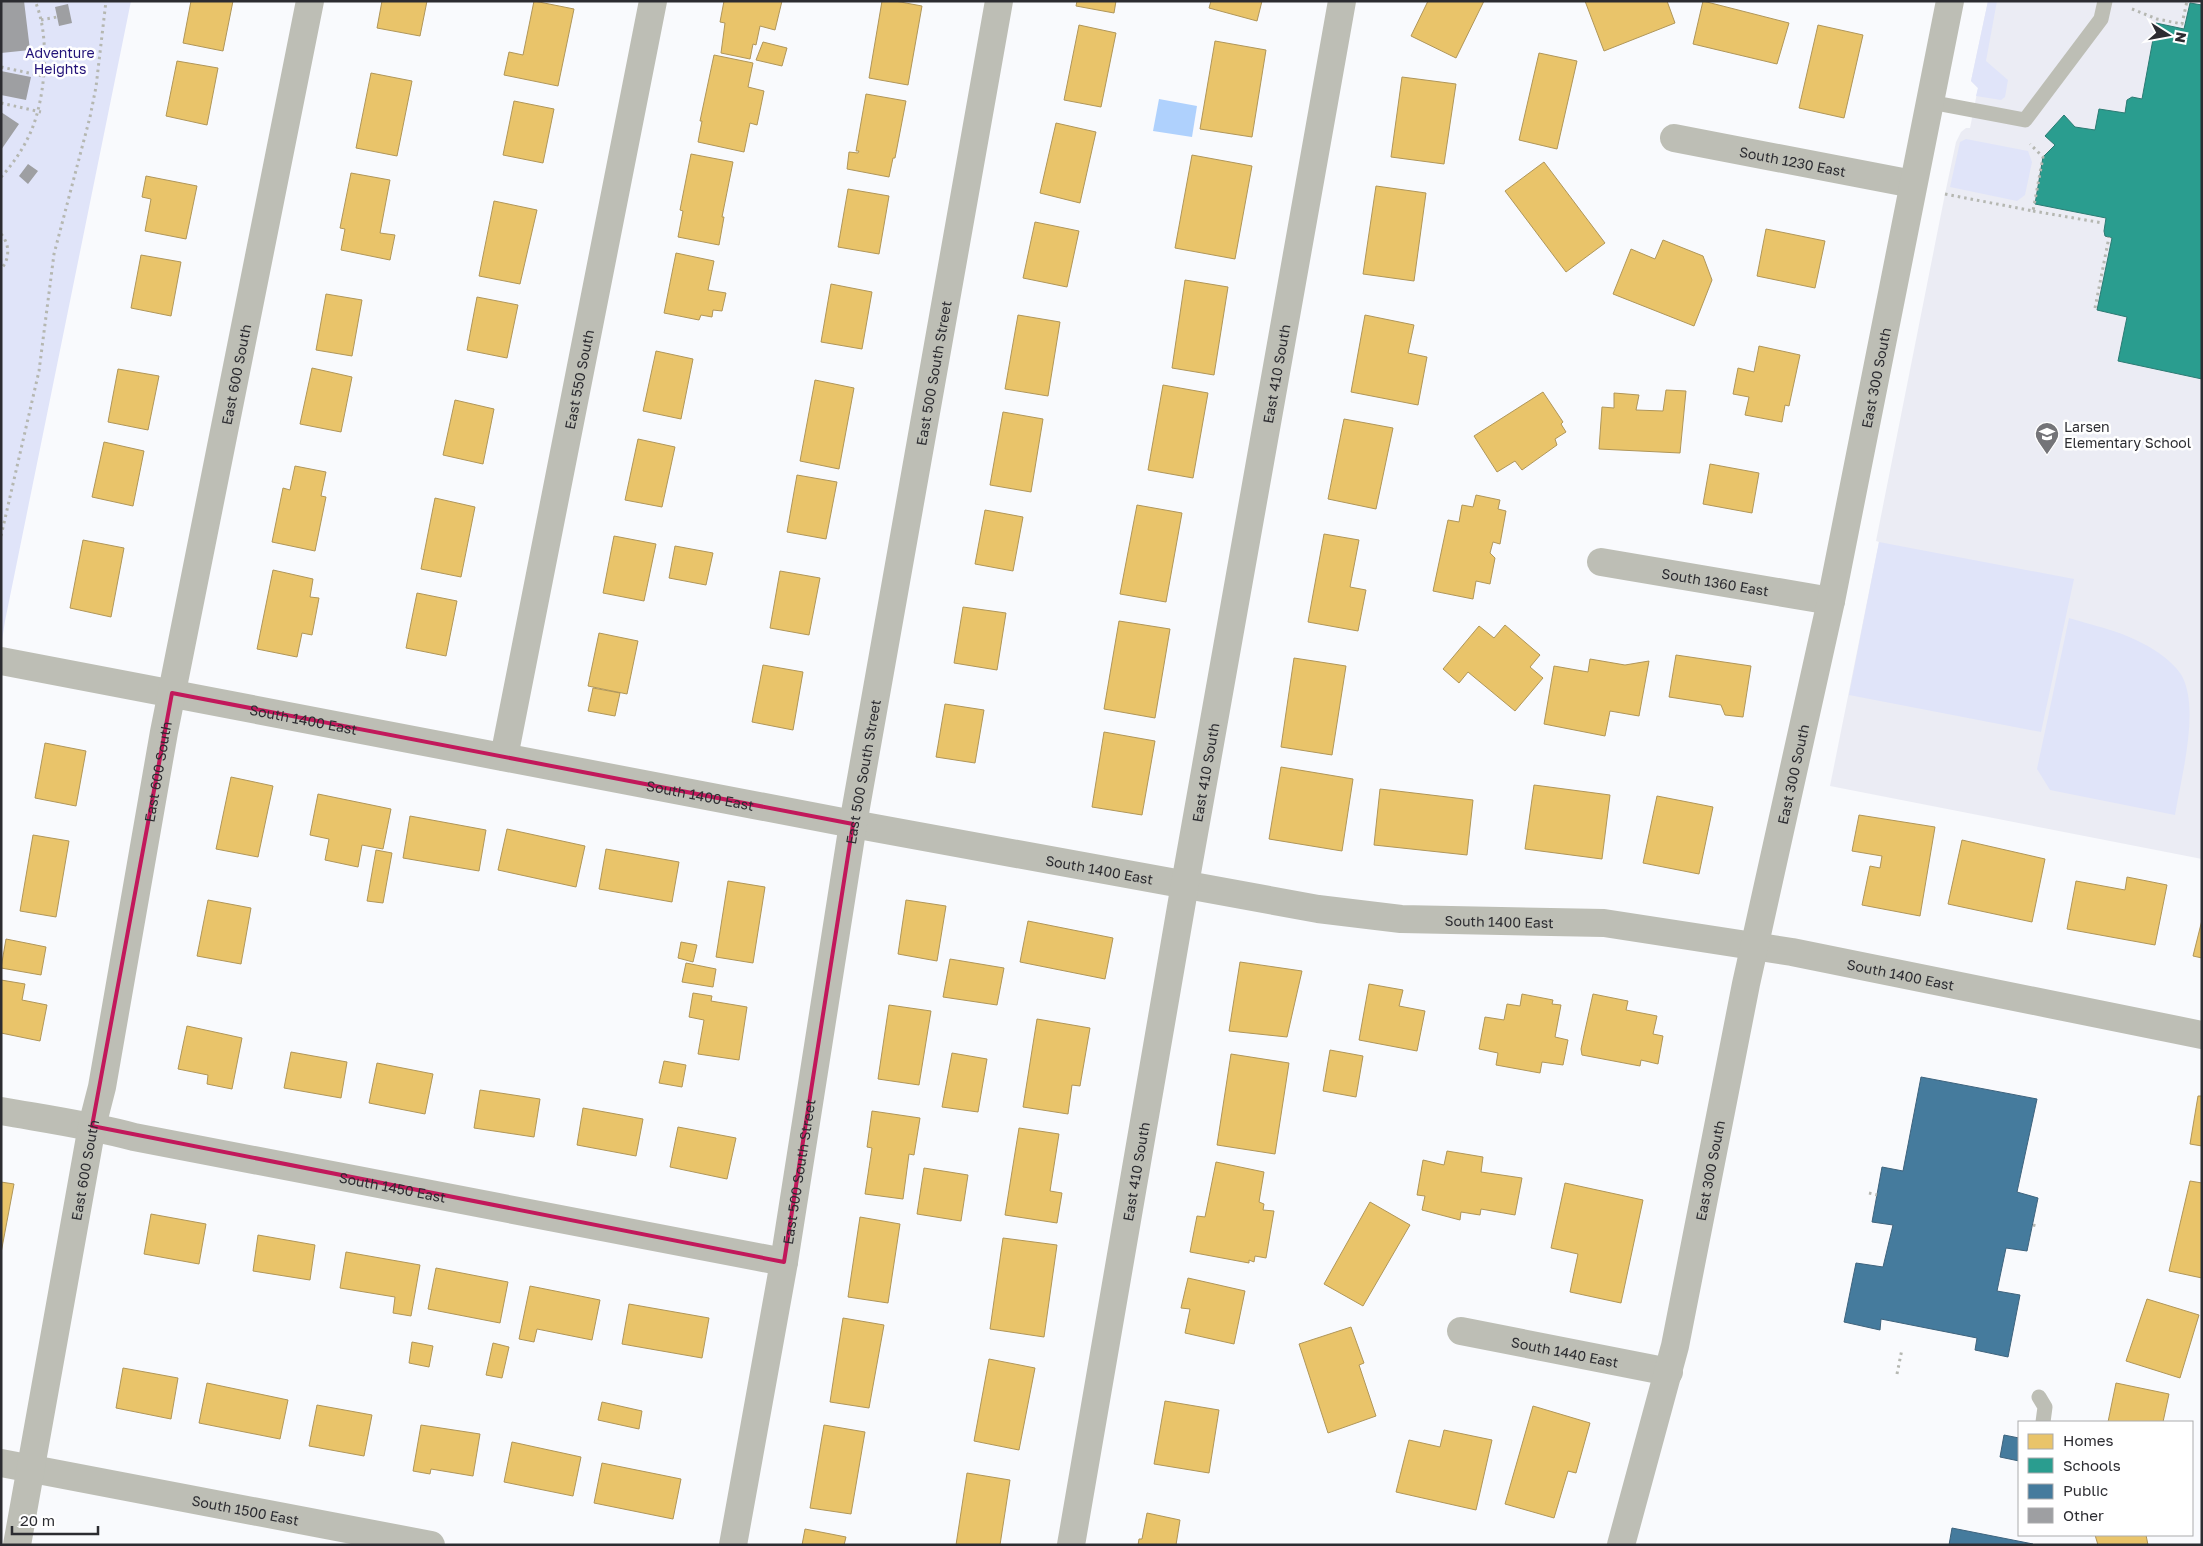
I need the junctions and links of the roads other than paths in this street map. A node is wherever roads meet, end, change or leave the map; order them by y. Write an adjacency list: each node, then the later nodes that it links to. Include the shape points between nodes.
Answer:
1 (310, 1): 13 (street, East 600 South)
2 (653, 1): 14 (street, East 550 South)
3 (999, 1): 15 (street, East 500 South Street)
4 (1342, 1): 16 (street, East 410 South)
5 (1950, 1): 7 (street, East 300 South)
6 (2105, 1): 7 (lane, via 2101,19 2025,120)
7 (1930, 102): 9 (street, East 300 South)
8 (1674, 138): 9 (street, South 1230 East)
9 (1912, 184): 11 (street, East 300 South)
10 (1601, 562): 11 (street, South 1360 East)
11 (1831, 601): 17 (street, East 300 South)
12 (1, 661): 13 (street, South 1400 East)
13 (172, 693): 14 (street, South 1400 East); 20 (street, East 600 South, via 102,1087)
14 (504, 757): 15 (street, South 1400 East)
15 (853, 824): 16 (street, South 1400 East); 21 (street, East 500 South Street)
16 (1185, 884): 17 (street, South 1400 East, via 1318,909 1392,918 1604,923); 31 (street, East 410 South)
17 (1756, 947): 18 (street, South 1400 East); 23 (street, East 300 South)
18 (2202, 1035)
19 (1, 1111): 20 (street, South 1450 East)
20 (92, 1126): 21 (street, South 1450 East, via 134,1137); 27 (street, East 600 South)
21 (784, 1262): 30 (street, East 500 South Street)
22 (1461, 1331): 23 (street, South 1440 East)
23 (1669, 1372): 32 (street, East 300 South)
24 (2039, 1397): 25 (lane, via 2046,1407)
25 (2043, 1421)
26 (1, 1463): 27 (street, South 1500 East)
27 (30, 1469): 28 (street, East 600 South); 29 (street, South 1500 East)
28 (17, 1545)
29 (432, 1545)
30 (733, 1545)
31 (1071, 1545)
32 (1621, 1545)

